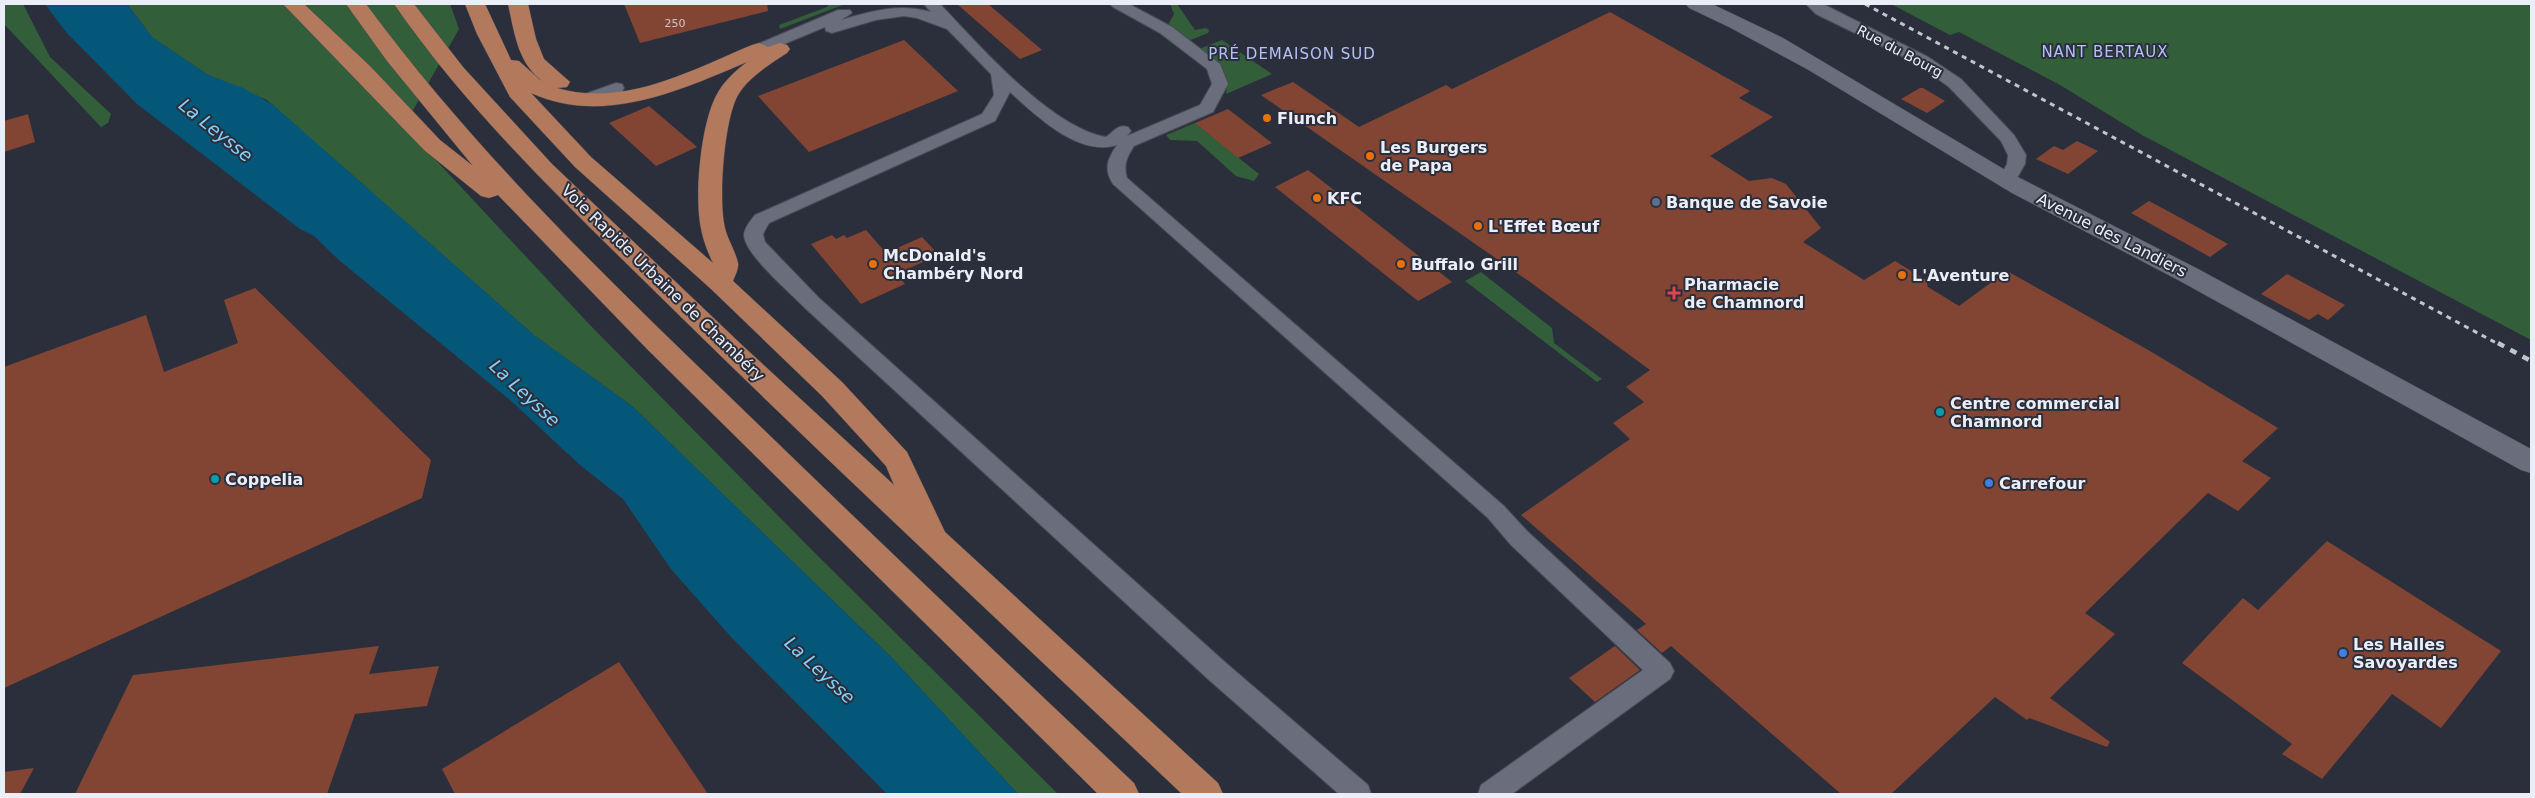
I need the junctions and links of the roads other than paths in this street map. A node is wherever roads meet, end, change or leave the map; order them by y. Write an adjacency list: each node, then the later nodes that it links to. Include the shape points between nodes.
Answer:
1 (293, 4): 21 (highway, via 432,145)
2 (356, 4): 21 (highway, via 396,61 463,142)
3 (404, 4): 24 (highway, Voie Rapide Urbaine de Chambéry, via 455,72 544,169)
4 (475, 4): 14 (highway)
5 (518, 4): 17 (highway, via 530,53 538,69 557,82 576,88)
6 (866, 4): 11 (street, via 869,11); 13 (street)
7 (932, 4): 12 (street)
8 (1118, 4): 28 (street, via 1166,30 1214,67 1220,84 1207,108 1128,142 1115,168 1119,180 1496,512 1519,538 1661,671)
9 (1696, 4): 20 (main road, Avenue des Landiers, via 1735,22 1880,103 1941,144)
10 (1814, 4): 20 (street, Rue du Bourg, via 1922,60 1955,83 2008,139 2017,155)
11 (832, 28): 12 (street, via 897,10 933,16); 13 (street)
12 (963, 38): 16 (street)
13 (769, 49): 15 (highway); 22 (highway, via 723,104 717,136 711,216 718,250 726,264)
14 (497, 53): 18 (highway, via 535,87 560,96); 22 (highway, via 518,92 583,162)
15 (724, 65): 17 (highway, via 638,86); 18 (highway, via 661,90 617,98)
16 (999, 73): 19 (street, via 1075,134 1108,142); 27 (street, via 1002,95 989,117 785,208 758,224 754,241 812,303 1217,671)
17 (616, 88): 18 (street)
18 (588, 99)
19 (1122, 131)
20 (2007, 181): 23 (main road, Avenue des Landiers, via 2182,271)
21 (565, 253): 25 (highway)
22 (720, 283): 24 (highway, via 832,389 897,460)
23 (2531, 462)
24 (939, 546): 26 (highway, Voie Rapide Urbaine de Chambéry)
25 (1122, 794)
26 (1206, 794)
27 (1358, 794)
28 (1491, 794)

